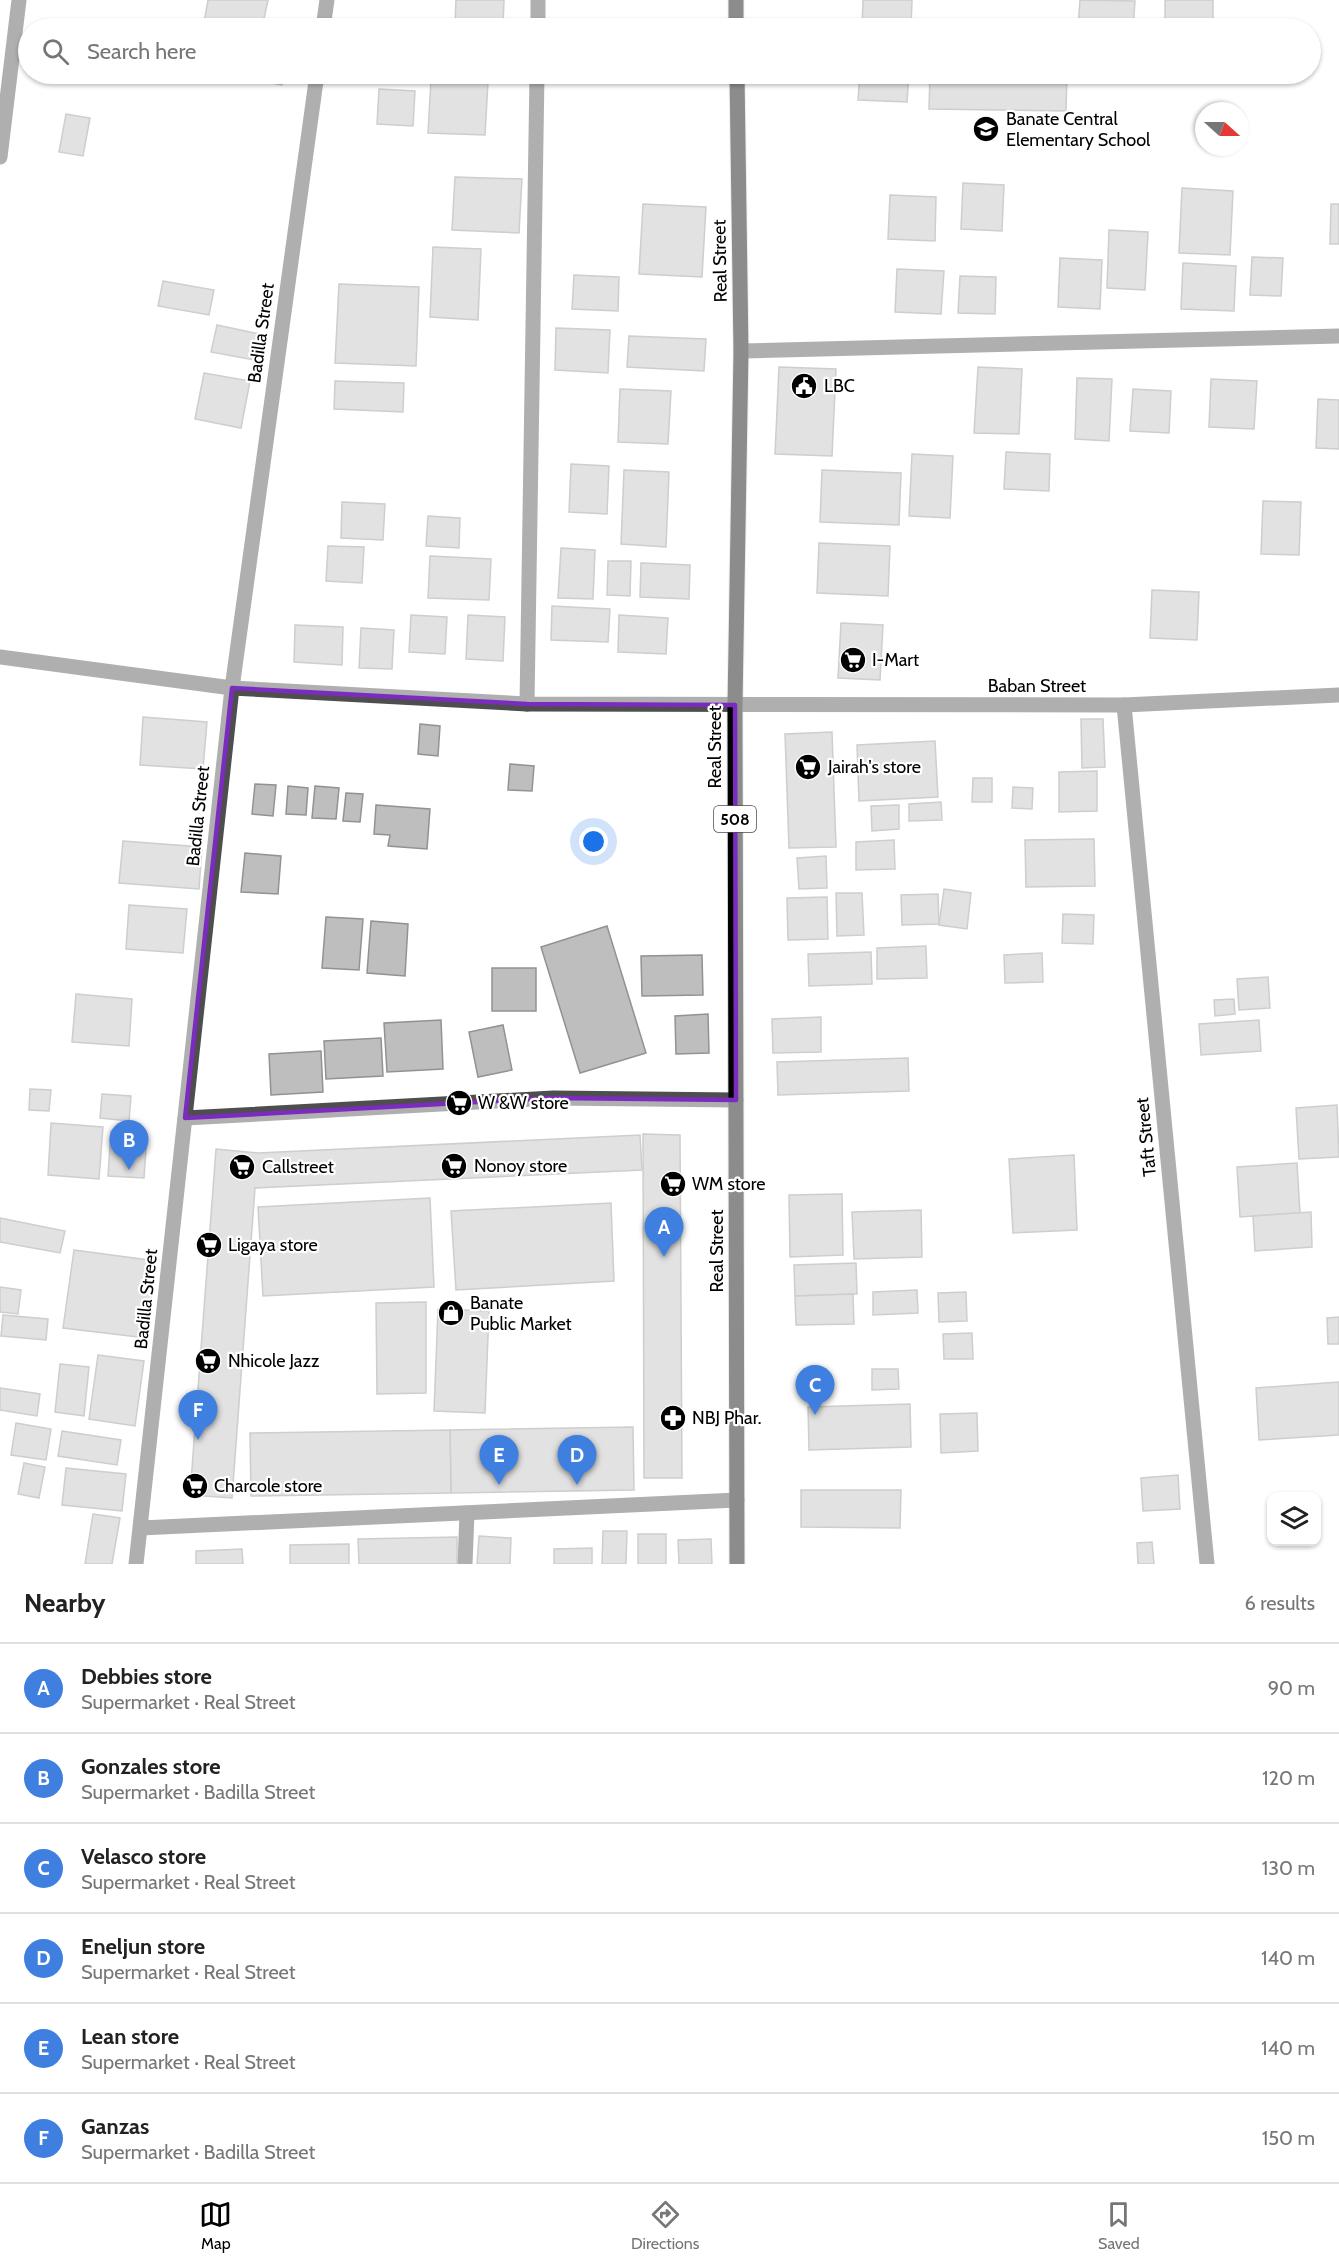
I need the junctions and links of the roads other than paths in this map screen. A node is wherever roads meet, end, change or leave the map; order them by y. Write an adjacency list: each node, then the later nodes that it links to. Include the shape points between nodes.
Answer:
1 (19, 0): 11 (street)
2 (327, 0): 5 (street)
3 (538, 0): 6 (street)
4 (736, 0): 7 (main road)
5 (324, 18)
6 (537, 18)
7 (736, 18)
8 (316, 84): 15 (street, Badilla Street)
9 (537, 84): 17 (street)
10 (737, 84): 13 (main road, Real Street / 508)
11 (0, 157)
12 (1339, 336): 13 (street)
13 (741, 351): 18 (main road, Real Street / 508)
14 (0, 657): 15 (street, Baban Street)
15 (232, 688): 17 (street, Baban Street); 21 (street, Badilla Street)
16 (1339, 694): 19 (street, Baban Street)
17 (527, 704): 18 (street, Baban Street)
18 (735, 705): 19 (street, Baban Street); 20 (main road, Real Street / 508)
19 (1124, 705): 28 (street, Taft Street)
20 (736, 1100): 21 (street, via 553,1098); 22 (main road, Real Street / 508)
21 (185, 1118): 24 (street, Badilla Street)
22 (737, 1500): 23 (street); 27 (main road, Real Street / 508)
23 (467, 1513): 24 (street); 26 (street)
24 (141, 1528): 25 (street, Badilla Street)
25 (136, 1564)
26 (465, 1564)
27 (737, 1564)
28 (1207, 1564)

